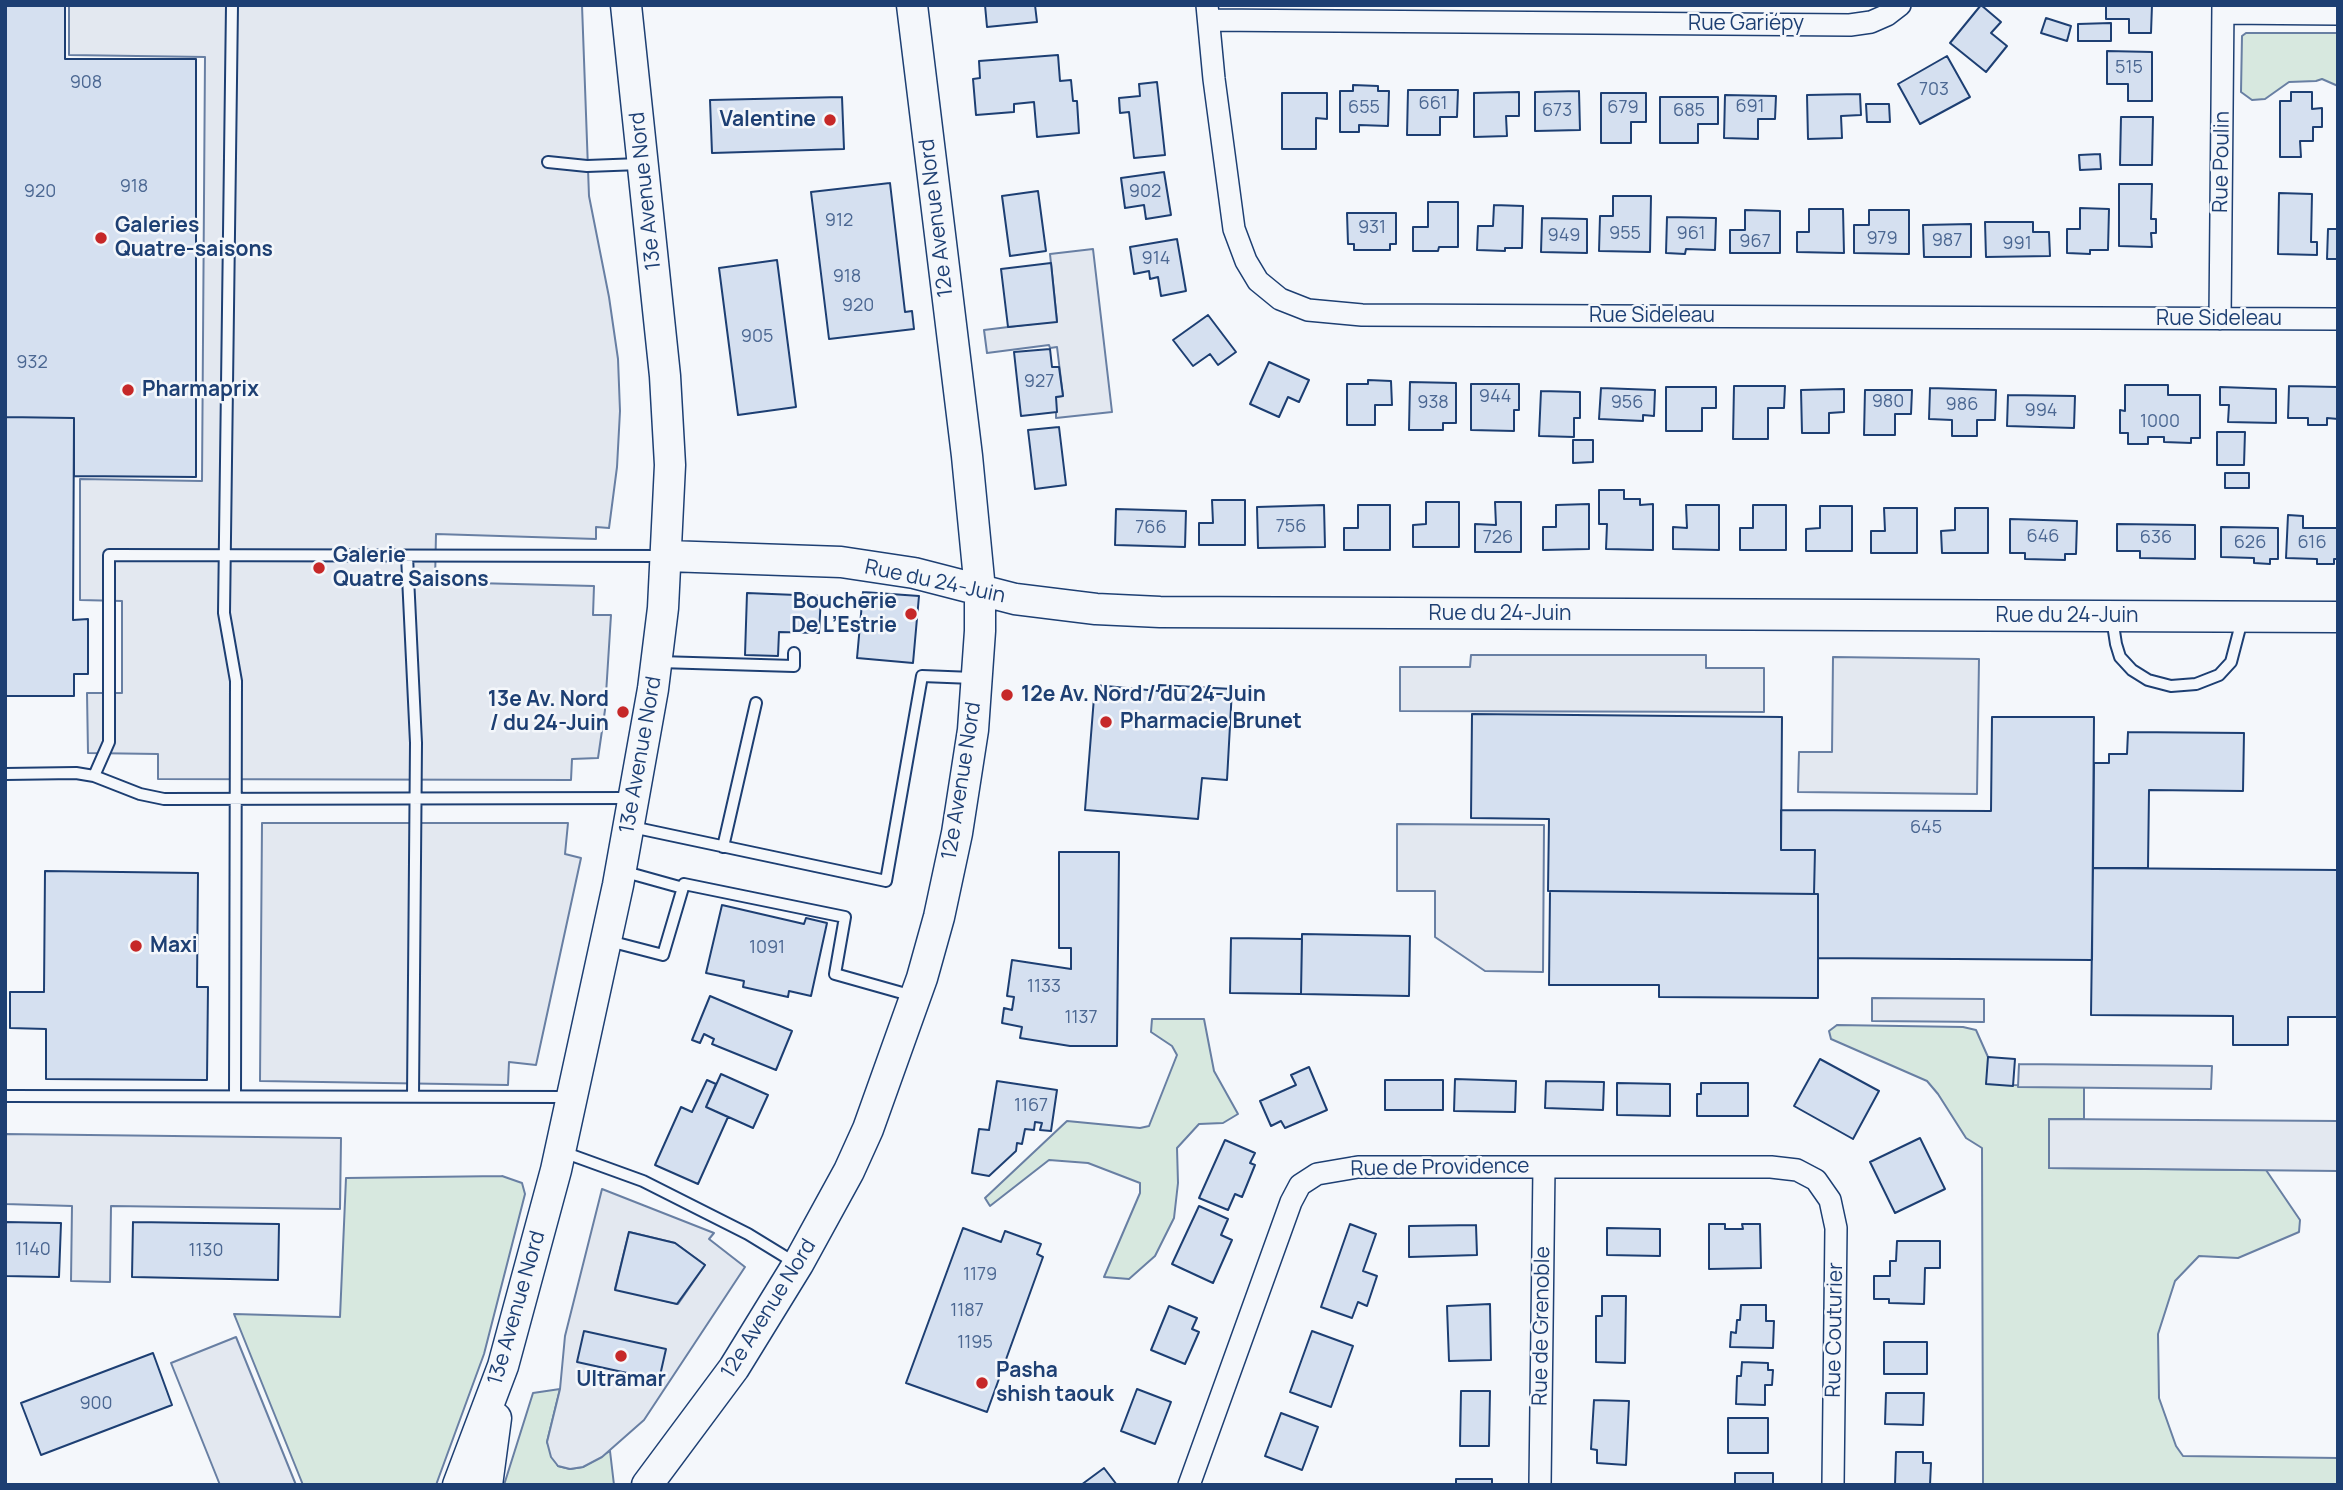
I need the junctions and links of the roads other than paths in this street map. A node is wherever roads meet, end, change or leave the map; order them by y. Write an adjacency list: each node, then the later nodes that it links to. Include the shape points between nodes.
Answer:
1 (232, 5): 12 (lane)
2 (626, 5): 9 (main road, 13e Avenue Nord)
3 (912, 5): 15 (main road, 12e Avenue Nord)
4 (1900, 5): 6 (street, Rue Gariépy, via 1871,22 1850,25)
5 (2223, 9): 7 (street); 10 (street, Rue Poulin)
6 (1208, 13): 10 (street, Rue Sideleau, via 1234,229 1258,281 1280,299 1308,310 1376,315)
7 (2338, 14)
8 (548, 162): 9 (lane)
9 (643, 164): 14 (main road, 13e Avenue Nord, via 665,376 670,465)
10 (2220, 319): 11 (street, Rue Sideleau)
11 (2338, 319)
12 (225, 555): 13 (lane); 24 (lane, via 109,555 109,742); 25 (lane, via 224,613 236,681)
13 (407, 556): 14 (lane); 26 (lane)
14 (667, 556): 15 (main road, Rue du 24-Juin, via 841,562 914,573); 20 (main road, 13e Avenue Nord)
15 (980, 590): 16 (main road, Rue du 24-Juin, via 1053,604 1160,612); 21 (main road, 12e Avenue Nord)
16 (2112, 616): 17 (main road, Rue du 24-Juin); 17 (lane, via 2120,657 2148,680 2171,686 2196,684 2219,675 2231,662)
17 (2243, 617): 18 (main road, Rue du 24-Juin)
18 (2338, 617)
19 (794, 653): 20 (lane, via 794,666)
20 (656, 662): 27 (main road, 13e Avenue Nord)
21 (977, 678): 28 (lane, via 922,676 886,881); 32 (main road, 12e Avenue Nord, via 957,833)
22 (756, 703): 28 (lane)
23 (5, 774): 24 (lane)
24 (94, 776): 25 (lane, via 164,799)
25 (236, 797): 26 (lane); 34 (lane)
26 (415, 797): 27 (lane); 35 (lane)
27 (631, 812): 28 (lane); 29 (main road, 13e Avenue Nord)
28 (723, 846)
29 (621, 871): 30 (lane); 31 (main road, 13e Avenue Nord)
30 (683, 888): 31 (lane, via 663,955); 32 (lane, via 684,884 845,917 835,974)
31 (606, 940): 36 (main road, 13e Avenue Nord)
32 (915, 997): 40 (main road, 12e Avenue Nord, via 868,1129)
33 (5, 1096): 34 (lane)
34 (234, 1096): 35 (lane)
35 (413, 1096): 36 (lane)
36 (572, 1097): 37 (main road, 13e Avenue Nord)
37 (560, 1151): 40 (lane, via 643,1181); 41 (main road, 13e Avenue Nord)
38 (1544, 1167): 39 (street, Rue de Providence, via 1772,1167 1797,1170); 45 (street, Rue de Providence, via 1358,1167 1317,1174 1300,1185); 46 (street, Rue de Grenoble)
39 (1816, 1181): 47 (street, Rue Couturier, via 1830,1200 1836,1228)
40 (798, 1264): 44 (main road, 12e Avenue Nord, via 734,1368)
41 (503, 1366): 42 (main road, 13e Avenue Nord); 43 (main road)
42 (458, 1485)
43 (486, 1485)
44 (647, 1485)
45 (1189, 1485)
46 (1540, 1485)
47 (1833, 1485)

